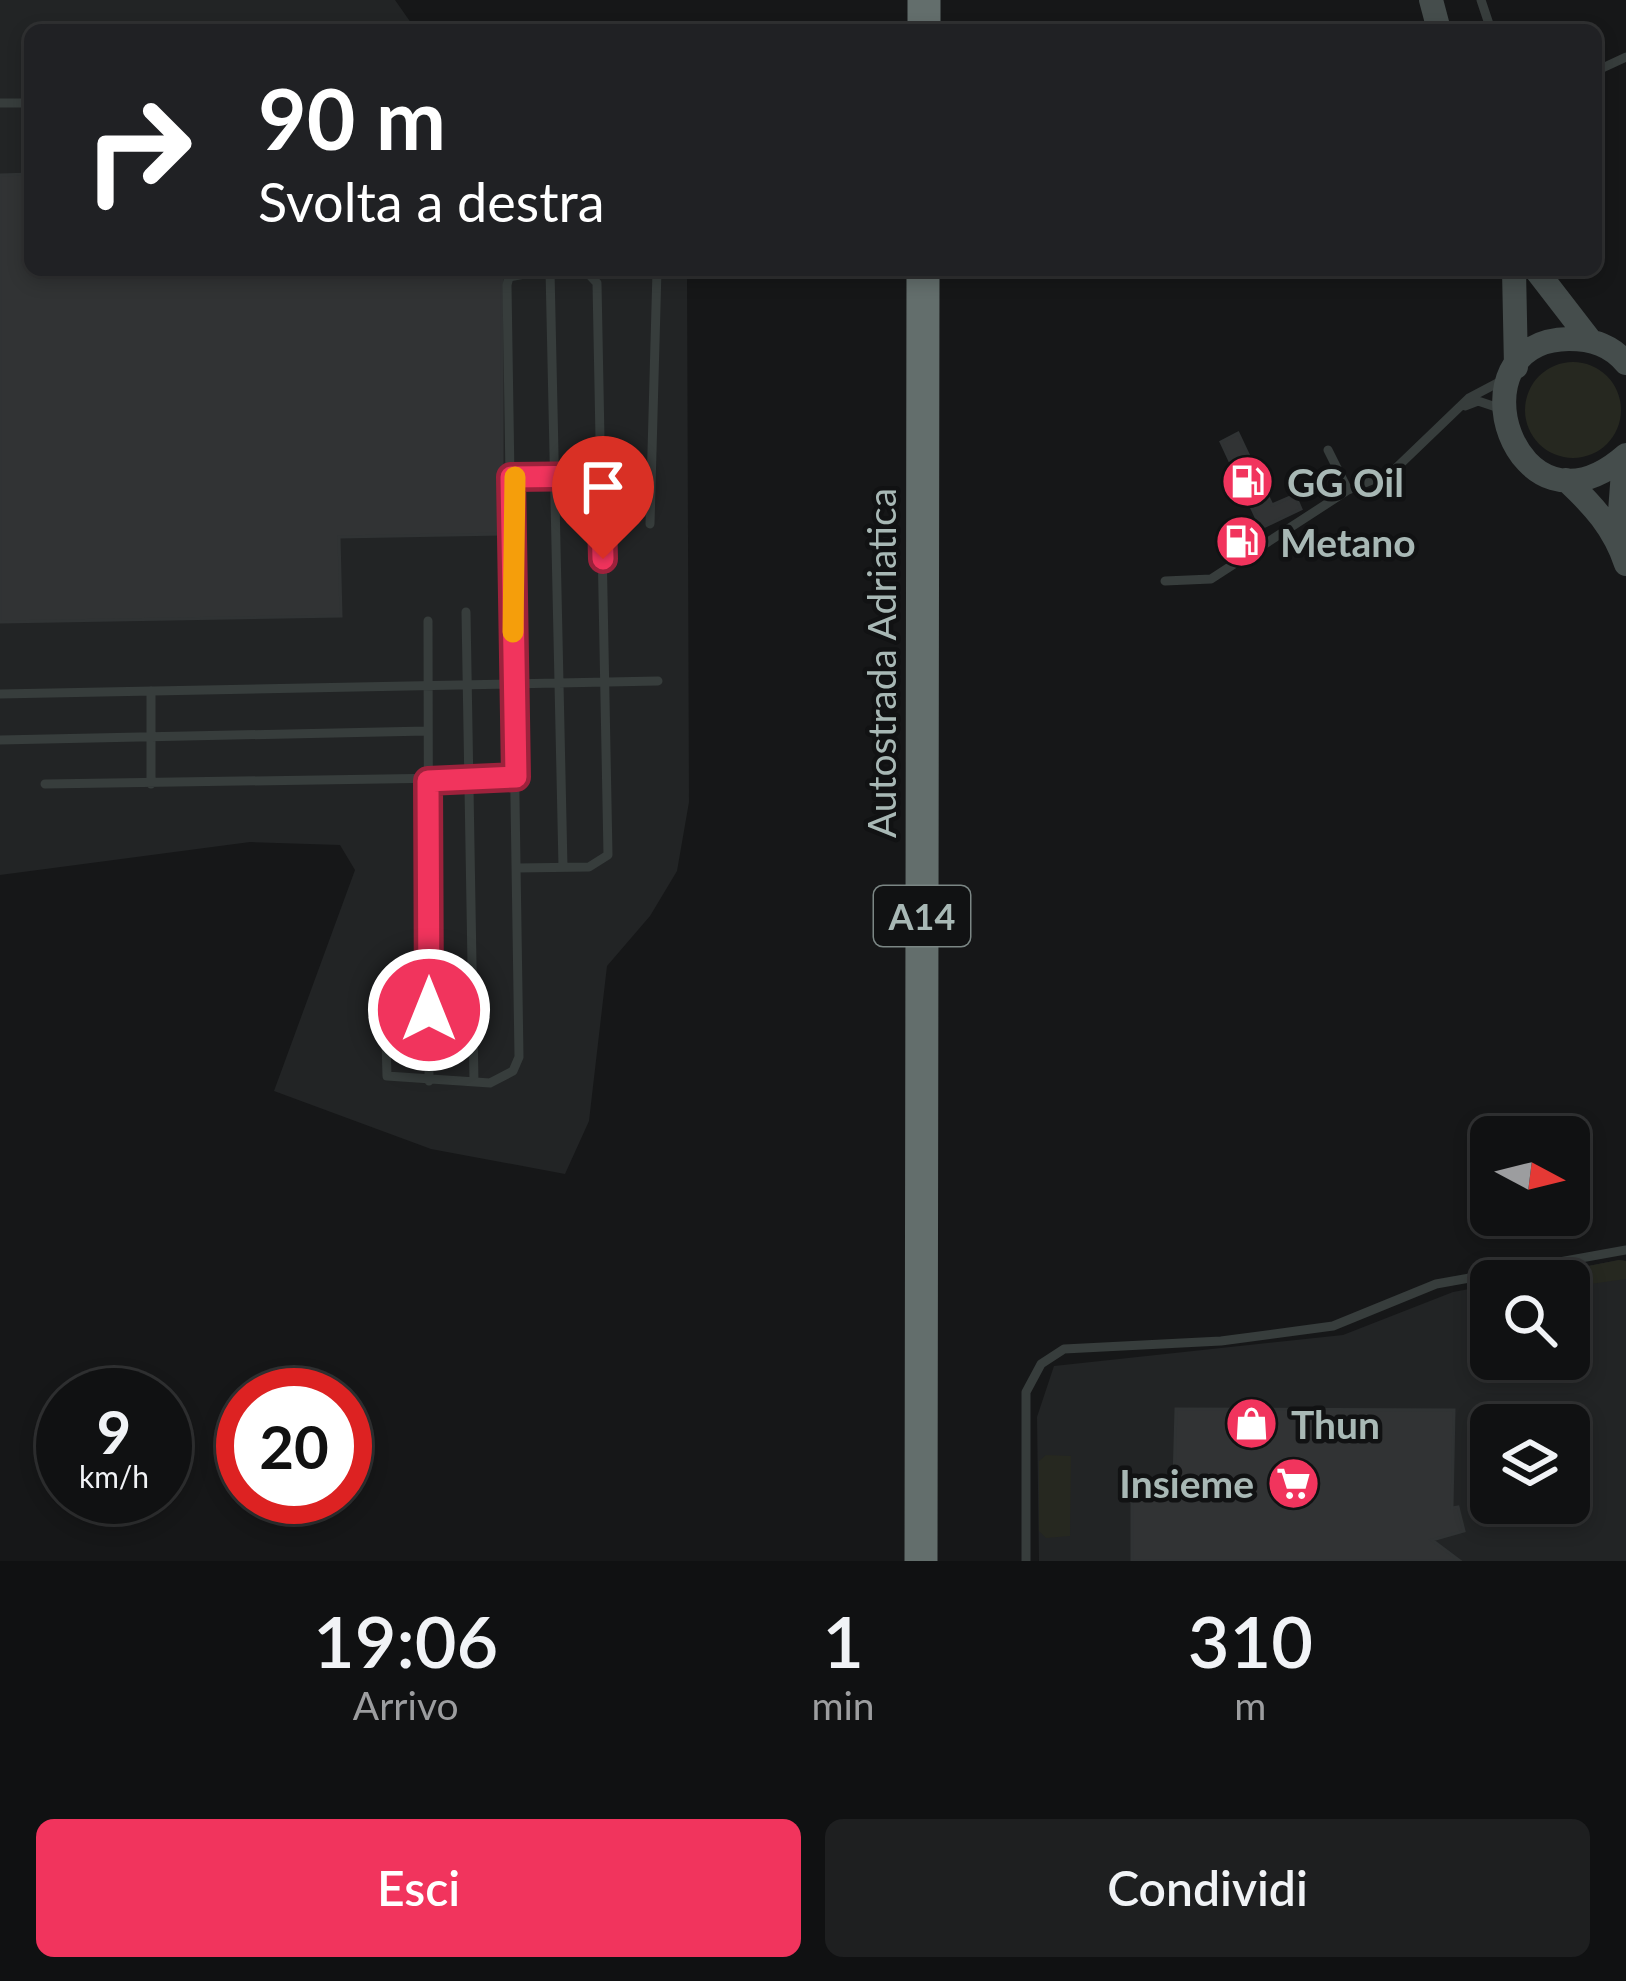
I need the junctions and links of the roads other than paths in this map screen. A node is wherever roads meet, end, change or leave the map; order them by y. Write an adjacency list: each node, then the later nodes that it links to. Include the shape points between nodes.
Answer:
1 (511, 276): 17 (lane)
2 (547, 276): 18 (lane)
3 (591, 276): 16 (lane, via 597,283)
4 (657, 276): 21 (lane)
5 (900, 276): 48 (highway, Autostrada Adriatica / A14)
6 (923, 276): 49 (highway, Autostrada Adriatica / A14)
7 (1514, 276): 11 (main road)
8 (1541, 276): 9 (main road)
9 (1590, 340): 10 (main road); 11 (main road, via 1549,343)
10 (1626, 363)
11 (1513, 372): 12 (main road); 13 (lane)
12 (1502, 409): 13 (lane, via 1478,401); 19 (main road, via 1514,449)
13 (1450, 416): 20 (lane, via 1393,471)
14 (1328, 450): 20 (lane)
15 (1625, 456): 19 (main road, via 1598,476); 22 (main road)
16 (601, 476): 18 (lane); 27 (lane)
17 (511, 477): 18 (lane); 28 (lane)
18 (554, 477): 29 (lane)
19 (1566, 480): 22 (main road, via 1594,505)
20 (1348, 490): 23 (lane, via 1211,579)
21 (650, 524)
22 (1622, 551)
23 (1165, 581)
24 (466, 612): 31 (lane)
25 (428, 621): 30 (lane)
26 (658, 681): 27 (lane)
27 (606, 683): 29 (lane); 42 (lane, via 608,855 589,867)
28 (514, 685): 29 (lane); 31 (lane); 37 (lane)
29 (559, 685): 42 (lane)
30 (426, 686): 31 (lane); 32 (lane); 34 (lane)
31 (470, 686): 38 (lane)
32 (151, 691): 33 (lane); 35 (lane)
33 (0, 694)
34 (427, 731): 35 (lane); 39 (lane)
35 (151, 739): 36 (lane); 41 (lane)
36 (0, 740)
37 (516, 777): 38 (lane); 43 (lane)
38 (471, 780): 39 (lane); 46 (lane)
39 (428, 781): 41 (lane); 45 (lane)
40 (45, 784): 41 (lane)
41 (151, 784)
42 (563, 867): 43 (lane)
43 (517, 868): 46 (lane, via 519,1057 506,1079)
44 (385, 1005): 45 (lane, via 387,1076)
45 (430, 1081): 46 (lane)
46 (474, 1082)
47 (1626, 1250): 50 (lane, via 1436,1284 1333,1326 1064,1349 1041,1364 1026,1392)
48 (898, 1561)
49 (921, 1561)
50 (1026, 1561)

